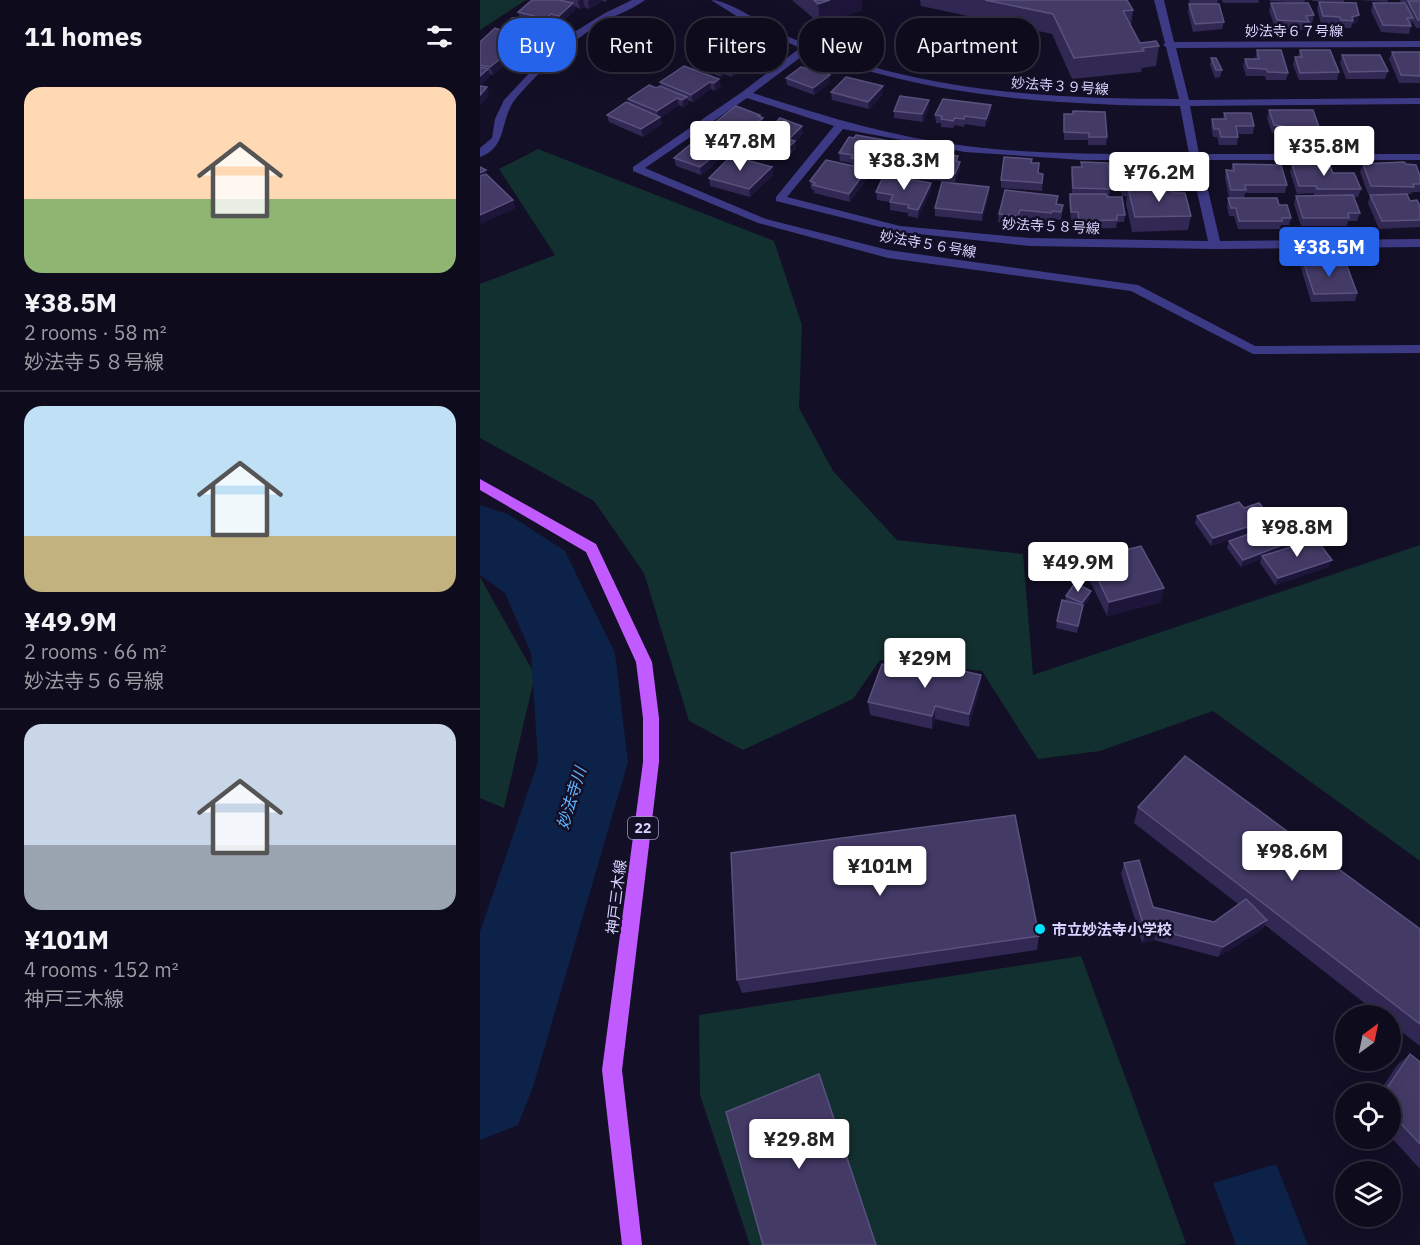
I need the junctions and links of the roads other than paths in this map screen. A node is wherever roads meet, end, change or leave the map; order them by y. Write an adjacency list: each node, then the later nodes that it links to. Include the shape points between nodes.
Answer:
1 (640, 0): 13 (street, via 583,29 536,71 509,99 498,123 497,139)
2 (717, 0): 4 (street, 妙法寺３９号線, via 753,23)
3 (1159, 0): 6 (street)
4 (799, 44)
5 (1420, 44): 6 (street, 妙法寺６７号線)
6 (1168, 45): 11 (street)
7 (799, 54): 9 (street, 妙法寺５６号線)
8 (882, 72): 11 (street, 妙法寺３９号線, via 957,89 1060,100)
9 (746, 94): 12 (street); 18 (street, 妙法寺５６号線, via 637,169 762,221 888,254 1134,288 1253,350)
10 (1420, 101): 11 (street, 妙法寺３９号線)
11 (1185, 104): 15 (street)
12 (840, 125): 15 (street, via 965,149 1082,157); 17 (street, 妙法寺５８号線, via 780,199 900,228 1030,242)
13 (480, 154)
14 (1420, 157): 15 (street)
15 (1195, 158): 17 (street)
16 (1420, 243): 17 (street, 妙法寺５８号線)
17 (1215, 245)
18 (1420, 349)
19 (480, 484): 20 (main road, 神戸三木線 / 22, via 591,548 644,662 651,718 651,762 612,1070)
20 (632, 1245)

